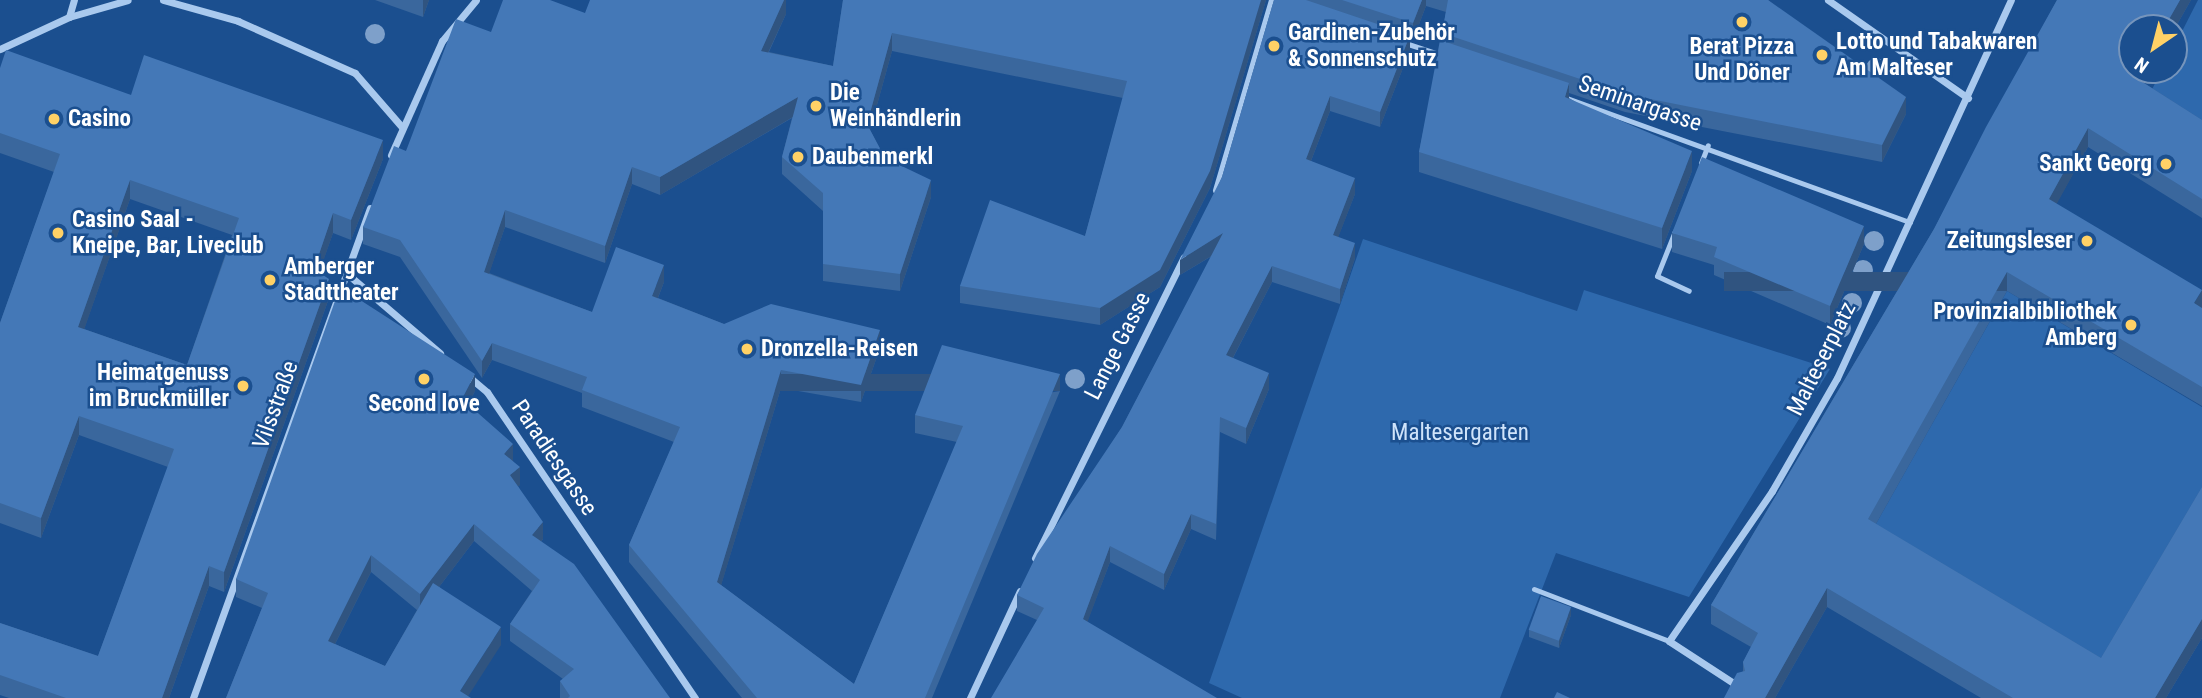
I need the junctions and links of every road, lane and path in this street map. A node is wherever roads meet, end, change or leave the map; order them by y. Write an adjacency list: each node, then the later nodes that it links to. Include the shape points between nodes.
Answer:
1 (74, 0): 8 (street)
2 (128, 0): 8 (street)
3 (163, 0): 14 (street, via 238,21 355,73)
4 (476, 0): 14 (street, via 442,41)
5 (1272, 0): 19 (street)
6 (1828, 0): 13 (street)
7 (2011, 0): 13 (street, Malteserplatz)
8 (69, 17): 10 (street)
9 (1399, 41): 11 (lane)
10 (0, 49)
11 (1450, 58)
12 (1554, 93): 15 (lane, Seminargasse)
13 (1968, 98): 21 (street, Malteserplatz)
14 (402, 127): 16 (street)
15 (1708, 145): 17 (lane); 21 (lane, Seminargasse)
16 (388, 163)
17 (1699, 169)
18 (373, 200): 23 (street, Vilsstraße)
19 (1211, 202)
20 (1680, 217): 24 (lane, via 1657,276)
21 (1910, 222): 30 (street, Malteserplatz, via 1838,378 1772,491)
22 (1187, 250): 27 (street, Lange Gasse)
23 (345, 272): 25 (street); 32 (street, Vilsstraße)
24 (1689, 291)
25 (446, 357)
26 (456, 366): 33 (street, Paradiesgasse, via 486,392)
27 (1033, 564)
28 (1027, 576): 34 (street)
29 (1534, 589): 30 (lane)
30 (1669, 641): 31 (street)
31 (1740, 687)
32 (193, 698)
33 (695, 698)
34 (971, 698)

